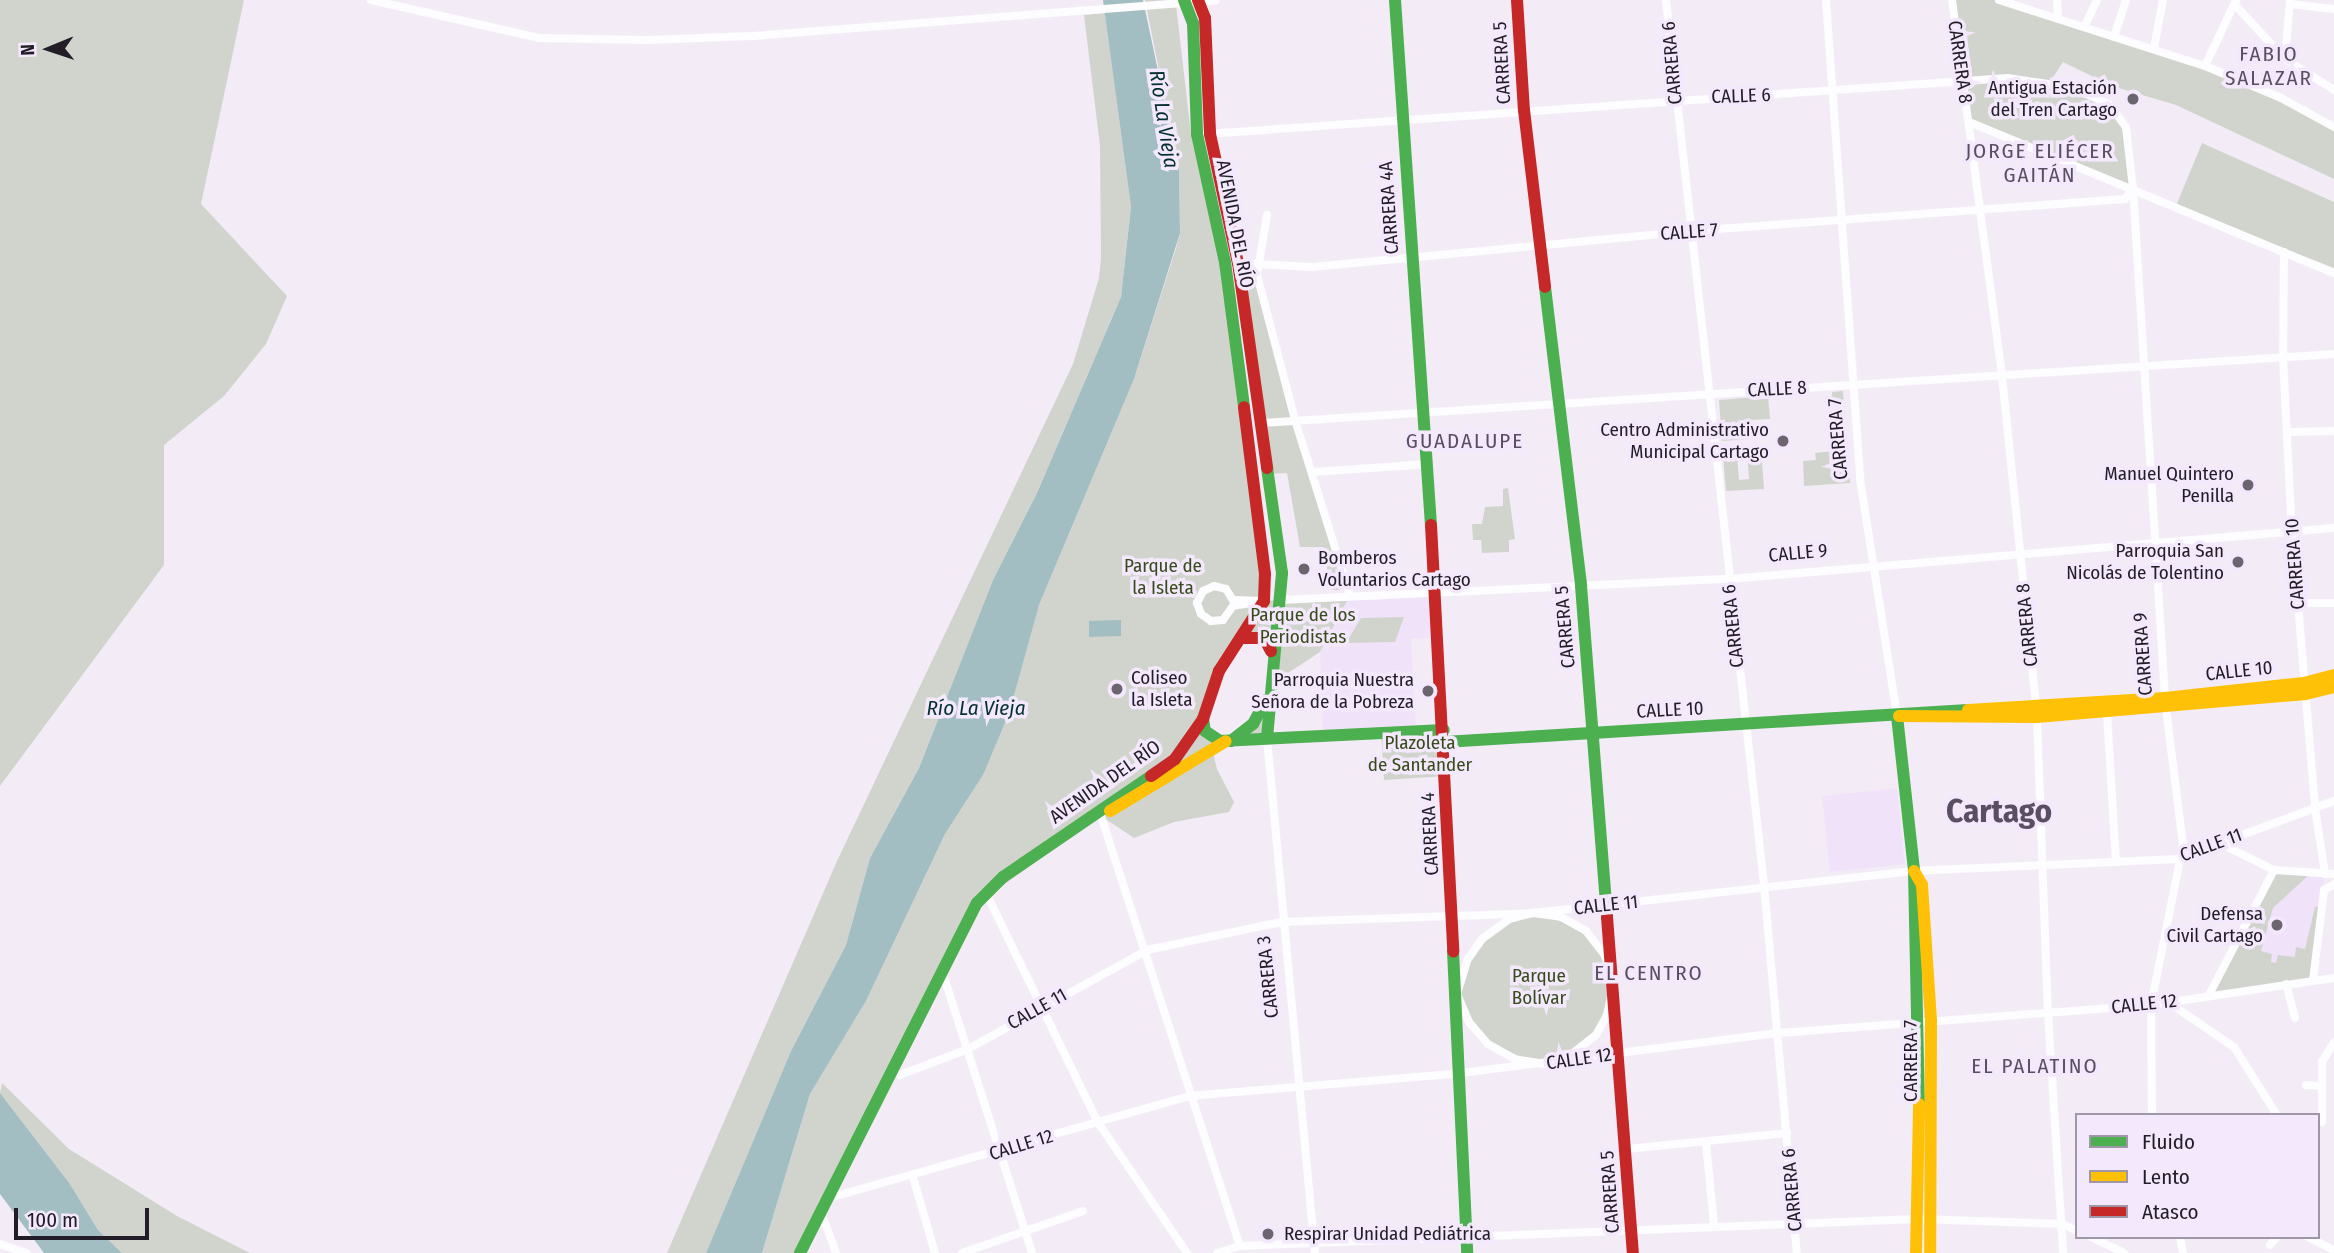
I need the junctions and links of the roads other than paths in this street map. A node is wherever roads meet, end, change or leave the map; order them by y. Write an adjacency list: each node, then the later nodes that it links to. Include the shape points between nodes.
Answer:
1 (371, 0): 13 (street, via 538,38 753,36)
2 (1216, 0): 13 (street)
3 (1395, 0): 28 (main road, CARRERA 4A)
4 (1517, 0): 27 (main road, CARRERA 5)
5 (1666, 0): 26 (street, CARRERA 6)
6 (1826, 0): 25 (street, CARRERA 7)
7 (1952, 0): 23 (street, CARRERA 8)
8 (1999, 0): 17 (street)
9 (2057, 0): 17 (street)
10 (2097, 0): 18 (street)
11 (2126, 0): 19 (street)
12 (2163, 0): 20 (street)
13 (1188, 1): 31 (main road, AVENIDA DEL RÍO)
14 (2290, 2): 16 (street); 21 (street)
15 (2236, 3): 21 (street); 22 (street)
16 (2334, 9)
17 (2058, 19): 18 (street)
18 (2084, 27): 19 (street)
19 (2114, 37): 20 (street)
20 (2154, 48): 22 (street)
21 (2285, 59): 24 (street)
22 (2205, 66): 30 (street, via 2281,98)
23 (1964, 81): 25 (street, CALLE 6); 29 (street, CARRERA 8); 32 (street, CALLE 6, via 2036,80 2074,88 2109,104 2126,127)
24 (2334, 90)
25 (1834, 92): 26 (street, CALLE 6); 35 (street, CARRERA 7)
26 (1675, 99): 27 (street, CALLE 6); 36 (street, CARRERA 6)
27 (1524, 110): 28 (street, CALLE 6); 37 (main road, CARRERA 5)
28 (1403, 122): 31 (street, CALLE 6); 39 (main road, CARRERA 4A)
29 (1969, 122): 32 (street); 33 (street, CARRERA 8)
30 (2334, 127)
31 (1203, 134): 40 (main road, AVENIDA DEL RÍO)
32 (2133, 188): 33 (street, CALLE 7, via 2125,199); 38 (street); 45 (street, CARRERA 9)
33 (1979, 208): 35 (street, CALLE 7); 46 (street, CARRERA 8)
34 (1267, 215): 41 (street)
35 (1842, 222): 36 (street, CALLE 7); 47 (street, CARRERA 7)
36 (1690, 231): 37 (street, CALLE 7); 48 (street, CARRERA 6)
37 (1541, 245): 39 (street, CALLE 7); 49 (main road, CARRERA 5)
38 (2284, 253): 42 (street); 44 (street, CARRERA 10)
39 (1412, 257): 41 (street, CALLE 7, via 1312,267); 50 (main road, CARRERA 4A)
40 (1232, 262): 41 (street, CALLE 7); 52 (main road, AVENIDA DEL RÍO); 67 (main road, AVENIDA DEL RÍO, via 1265,573)
41 (1259, 264): 51 (street, via 1257,275)
42 (2334, 273)
43 (2334, 354): 44 (street, CALLE 8)
44 (2283, 358): 45 (street, CALLE 8); 54 (street, CARRERA 10)
45 (2142, 366): 46 (street, CALLE 8); 59 (street, CARRERA 9)
46 (2002, 376): 47 (street, CALLE 8); 60 (street, CARRERA 8)
47 (1853, 385): 48 (street, CALLE 8); 61 (street, CARRERA 7)
48 (1709, 393): 49 (street, CALLE 8); 62 (street, CARRERA 6)
49 (1560, 403): 50 (street, CALLE 8); 63 (main road, CARRERA 5)
50 (1426, 413): 51 (street, CALLE 8); 55 (main road, CARRERA 4)
51 (1295, 420): 52 (street, CALLE 8); 56 (street)
52 (1262, 423): 66 (main road, AVENIDA DEL RÍO, via 1282,573)
53 (2334, 431): 54 (street)
54 (2288, 432): 58 (street, CARRERA 10)
55 (1429, 464): 56 (street); 64 (main road, CARRERA 4)
56 (1312, 472): 65 (street)
57 (2334, 528): 58 (street, CALLE 9)
58 (2292, 532): 59 (street, CALLE 9); 69 (street, CARRERA 10)
59 (2157, 546): 60 (street, CALLE 9); 77 (street, CARRERA 9)
60 (2019, 552): 61 (street, CALLE 9); 78 (street, CARRERA 8)
61 (1871, 566): 62 (street, CALLE 9); 80 (street, CARRERA 7)
62 (1729, 579): 63 (street, CALLE 9); 82 (street, CARRERA 6)
63 (1581, 586): 64 (street, CALLE 9); 83 (main road, CARRERA 5)
64 (1436, 592): 65 (street, CALLE 9); 84 (main road, CARRERA 4)
65 (1350, 595): 66 (street, CALLE 9)
66 (1280, 600): 67 (main road, CALLE 9); 72 (main road, AVENIDA DEL RÍO)
67 (1264, 601): 68 (street, CALLE 9); 71 (main road, AVENIDA DEL RÍO)
68 (1233, 603): 68 (street, via 1226,589 1214,586 1203,591 1197,603 1205,619 1217,622 1228,617)
69 (2298, 603): 70 (street); 75 (street, CARRERA 10)
70 (2334, 603)
71 (1243, 638): 72 (main road, via 1261,636); 81 (main road, AVENIDA DEL RÍO, via 1219,671)
72 (1271, 657): 76 (main road, AVENIDA DEL RÍO); 86 (main road, AVENIDA DEL RÍO, via 1265,706 1253,724)
73 (2334, 675): 75 (main road, CALLE 10)
74 (2334, 687): 75 (main road, CALLE 10)
75 (2305, 689): 77 (main road, CALLE 10); 88 (street, CARRERA 10)
76 (1270, 695): 85 (main road, CARRERA 3)
77 (2166, 703): 78 (main road, CALLE 10); 79 (main road, CALLE 10); 91 (street, CARRERA 9, via 2183,845)
78 (2036, 712): 79 (main road, CALLE 10); 80 (main road, CALLE 10, via 1913,710); 93 (street, CARRERA 8)
79 (2107, 712): 92 (street)
80 (1897, 716): 82 (main road, CALLE 10); 95 (main road, CARRERA 7)
81 (1203, 719): 86 (main road, via 1209,736); 99 (main road, AVENIDA DEL RÍO, via 1175,758 1003,877)
82 (1743, 725): 83 (main road, CALLE 10); 98 (street, CARRERA 6)
83 (1593, 732): 84 (main road, CALLE 10); 100 (main road, CARRERA 5)
84 (1444, 736): 85 (main road, CALLE 10); 102 (main road, CARRERA 4)
85 (1267, 738): 86 (main road, CALLE 10); 103 (street, CARRERA 3)
86 (1228, 741): 89 (main road, AVENIDA DEL RÍO)
87 (2334, 801): 88 (street, CALLE 11)
88 (2315, 808): 90 (street, CALLE 11); 96 (street, CARRERA 10)
89 (1101, 816): 99 (main road, AVENIDA DEL RÍO); 104 (street)
90 (2217, 842): 91 (street, CALLE 11); 94 (street)
91 (2177, 859): 92 (street, CALLE 11); 113 (street, CARRERA 9)
92 (2116, 862): 93 (street, CALLE 11)
93 (2044, 866): 95 (street, CALLE 11); 115 (street, CARRERA 8)
94 (2274, 870): 96 (street); 111 (street)
95 (1914, 871): 98 (street, CALLE 11); 117 (main road, CARRERA 7, via 1922,885)
96 (2330, 874)
97 (2334, 884): 106 (street, via 2324,890)
98 (1764, 885): 100 (street, CALLE 11); 118 (street, CARRERA 6)
99 (987, 895): 107 (main road, AVENIDA DEL RÍO); 114 (street); 159 (main road, AVENIDA DEL RÍO)
100 (1608, 906): 101 (street, CALLE 11); 108 (main road, CARRERA 5)
101 (1533, 913): 102 (street, CALLE 11); 108 (street, via 1561,917 1586,931 1604,954); 110 (street, via 1510,919 1482,939 1468,959)
102 (1453, 914): 103 (street, CALLE 11); 110 (main road, CARRERA 4)
103 (1281, 922): 104 (street, CALLE 11); 125 (street, CARRERA 3)
104 (1147, 950): 114 (street, CALLE 11); 128 (street)
105 (2334, 978): 106 (street, CALLE 12)
106 (2313, 979): 109 (street, CALLE 12)
107 (945, 980): 120 (street); 124 (main road, AVENIDA DEL RÍO)
108 (1614, 982): 121 (main road, CARRERA 5); 122 (street, via 1607,1015 1596,1035 1568,1057)
109 (2286, 984): 111 (street, CALLE 12); 116 (street)
110 (1457, 994): 122 (street, via 1469,1022 1488,1044 1515,1059); 123 (main road, CARRERA 4)
111 (2209, 995): 112 (street, CALLE 12)
112 (2168, 1002): 113 (street, CALLE 12); 130 (street, via 2234,1047)
113 (2151, 1005): 115 (street, CALLE 12); 129 (street, CARRERA 9)
114 (1039, 1006): 120 (street, CALLE 11); 131 (street)
115 (2048, 1013): 117 (street, CALLE 12); 144 (street, CARRERA 8)
116 (2295, 1018)
117 (1926, 1020): 118 (street, CALLE 12); 141 (main road, CARRERA 7)
118 (1779, 1033): 121 (street, CALLE 12); 134 (street, CARRERA 6)
119 (2334, 1042): 127 (street, via 2322,1062)
120 (968, 1049): 124 (street, CALLE 11); 137 (street)
121 (1618, 1054): 122 (street, CALLE 12); 136 (main road, CARRERA 5)
122 (1545, 1064): 123 (street, CALLE 12)
123 (1461, 1073): 125 (street, CALLE 12); 149 (main road, CARRERA 4)
124 (900, 1075): 139 (main road, AVENIDA DEL RÍO)
125 (1298, 1084): 128 (street, CALLE 12); 153 (street, CARRERA 3)
126 (2306, 1085): 127 (street)
127 (2322, 1086): 133 (street)
128 (1189, 1096): 131 (street, CALLE 12); 156 (street)
129 (2152, 1113)
130 (2276, 1113)
131 (1097, 1121): 137 (street, CALLE 12); 165 (street)
132 (2334, 1121): 133 (street)
133 (2320, 1122)
134 (1787, 1133): 135 (street); 143 (street, CARRERA 6)
135 (1706, 1143): 136 (street); 145 (street)
136 (1627, 1149): 146 (main road, CARRERA 5)
137 (1002, 1152): 138 (street, CALLE 12); 148 (street)
138 (913, 1177): 139 (street, CALLE 12); 162 (street)
139 (836, 1196): 142 (main road, AVENIDA DEL RÍO)
140 (1083, 1211): 148 (street)
141 (1923, 1219): 143 (street); 144 (street); 171 (main road, CARRERA 7); 172 (main road, CARRERA 7)
142 (824, 1220): 160 (main road, AVENIDA DEL RÍO); 161 (street)
143 (1795, 1223): 145 (street); 170 (street, CARRERA 6)
144 (2063, 1224): 147 (street); 173 (street, CARRERA 8)
145 (1714, 1225): 146 (street)
146 (1632, 1230): 149 (street); 169 (main road, CARRERA 5)
147 (2075, 1230)
148 (1025, 1231): 163 (street); 164 (street)
149 (1466, 1236): 153 (street); 168 (main road, CARRERA 4)
150 (2095, 1239): 174 (street)
151 (2275, 1239): 155 (street)
152 (2312, 1239): 157 (street)
153 (1314, 1243): 156 (street); 167 (street, CARRERA 3)
154 (0, 1244): 158 (street)
155 (2270, 1245)
156 (1240, 1246): 166 (street)
157 (2334, 1250)
158 (26, 1253)
159 (800, 1253)
160 (807, 1253)
161 (836, 1253)
162 (935, 1253)
163 (962, 1253)
164 (1032, 1253)
165 (1187, 1253)
166 (1217, 1253)
167 (1315, 1253)
168 (1467, 1253)
169 (1633, 1253)
170 (1797, 1253)
171 (1916, 1253)
172 (1930, 1253)
173 (2063, 1253)
174 (2124, 1253)

